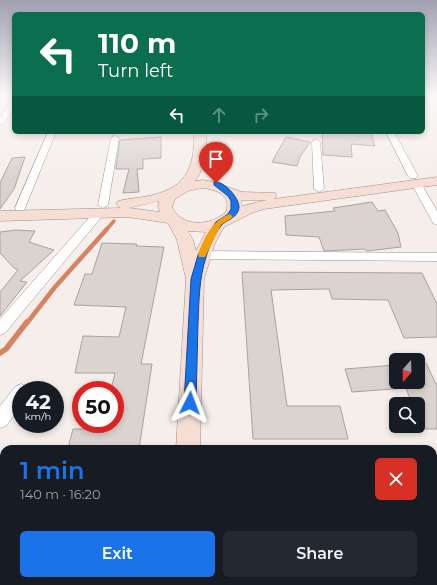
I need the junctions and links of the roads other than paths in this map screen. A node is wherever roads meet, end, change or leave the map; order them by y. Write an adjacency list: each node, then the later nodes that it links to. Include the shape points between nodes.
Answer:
1 (51, 134): 13 (street)
2 (200, 134): 6 (main road)
3 (391, 134): 8 (street)
4 (115, 138): 15 (street)
5 (316, 142): 10 (street)
6 (201, 151): 11 (main road, via 196,170 189,181); 12 (main road, via 211,177)
7 (437, 173): 8 (main road)
8 (414, 180): 9 (main road); 10 (main road); 18 (main road, via 250,208); 19 (street)
9 (437, 181)
10 (319, 189): 12 (main road, via 268,196 241,196)
11 (177, 190): 12 (main road, via 203,184); 15 (main road, via 145,202); 17 (main road, via 167,199 165,207)
12 (226, 191): 18 (main road, via 235,201 235,209 231,216)
13 (20, 208): 14 (main road); 15 (main road)
14 (0, 209)
15 (101, 209): 16 (main road); 17 (main road); 23 (street)
16 (0, 216)
17 (173, 219): 18 (main road, via 186,226 199,227 212,226); 22 (main road, via 185,240)
18 (223, 221): 20 (main road, via 207,243)
19 (437, 221)
20 (202, 255): 21 (street); 22 (main road)
21 (437, 257)
22 (196, 279): 26 (main road)
23 (0, 330)
24 (12, 404): 25 (street)
25 (0, 420)
26 (188, 445)

